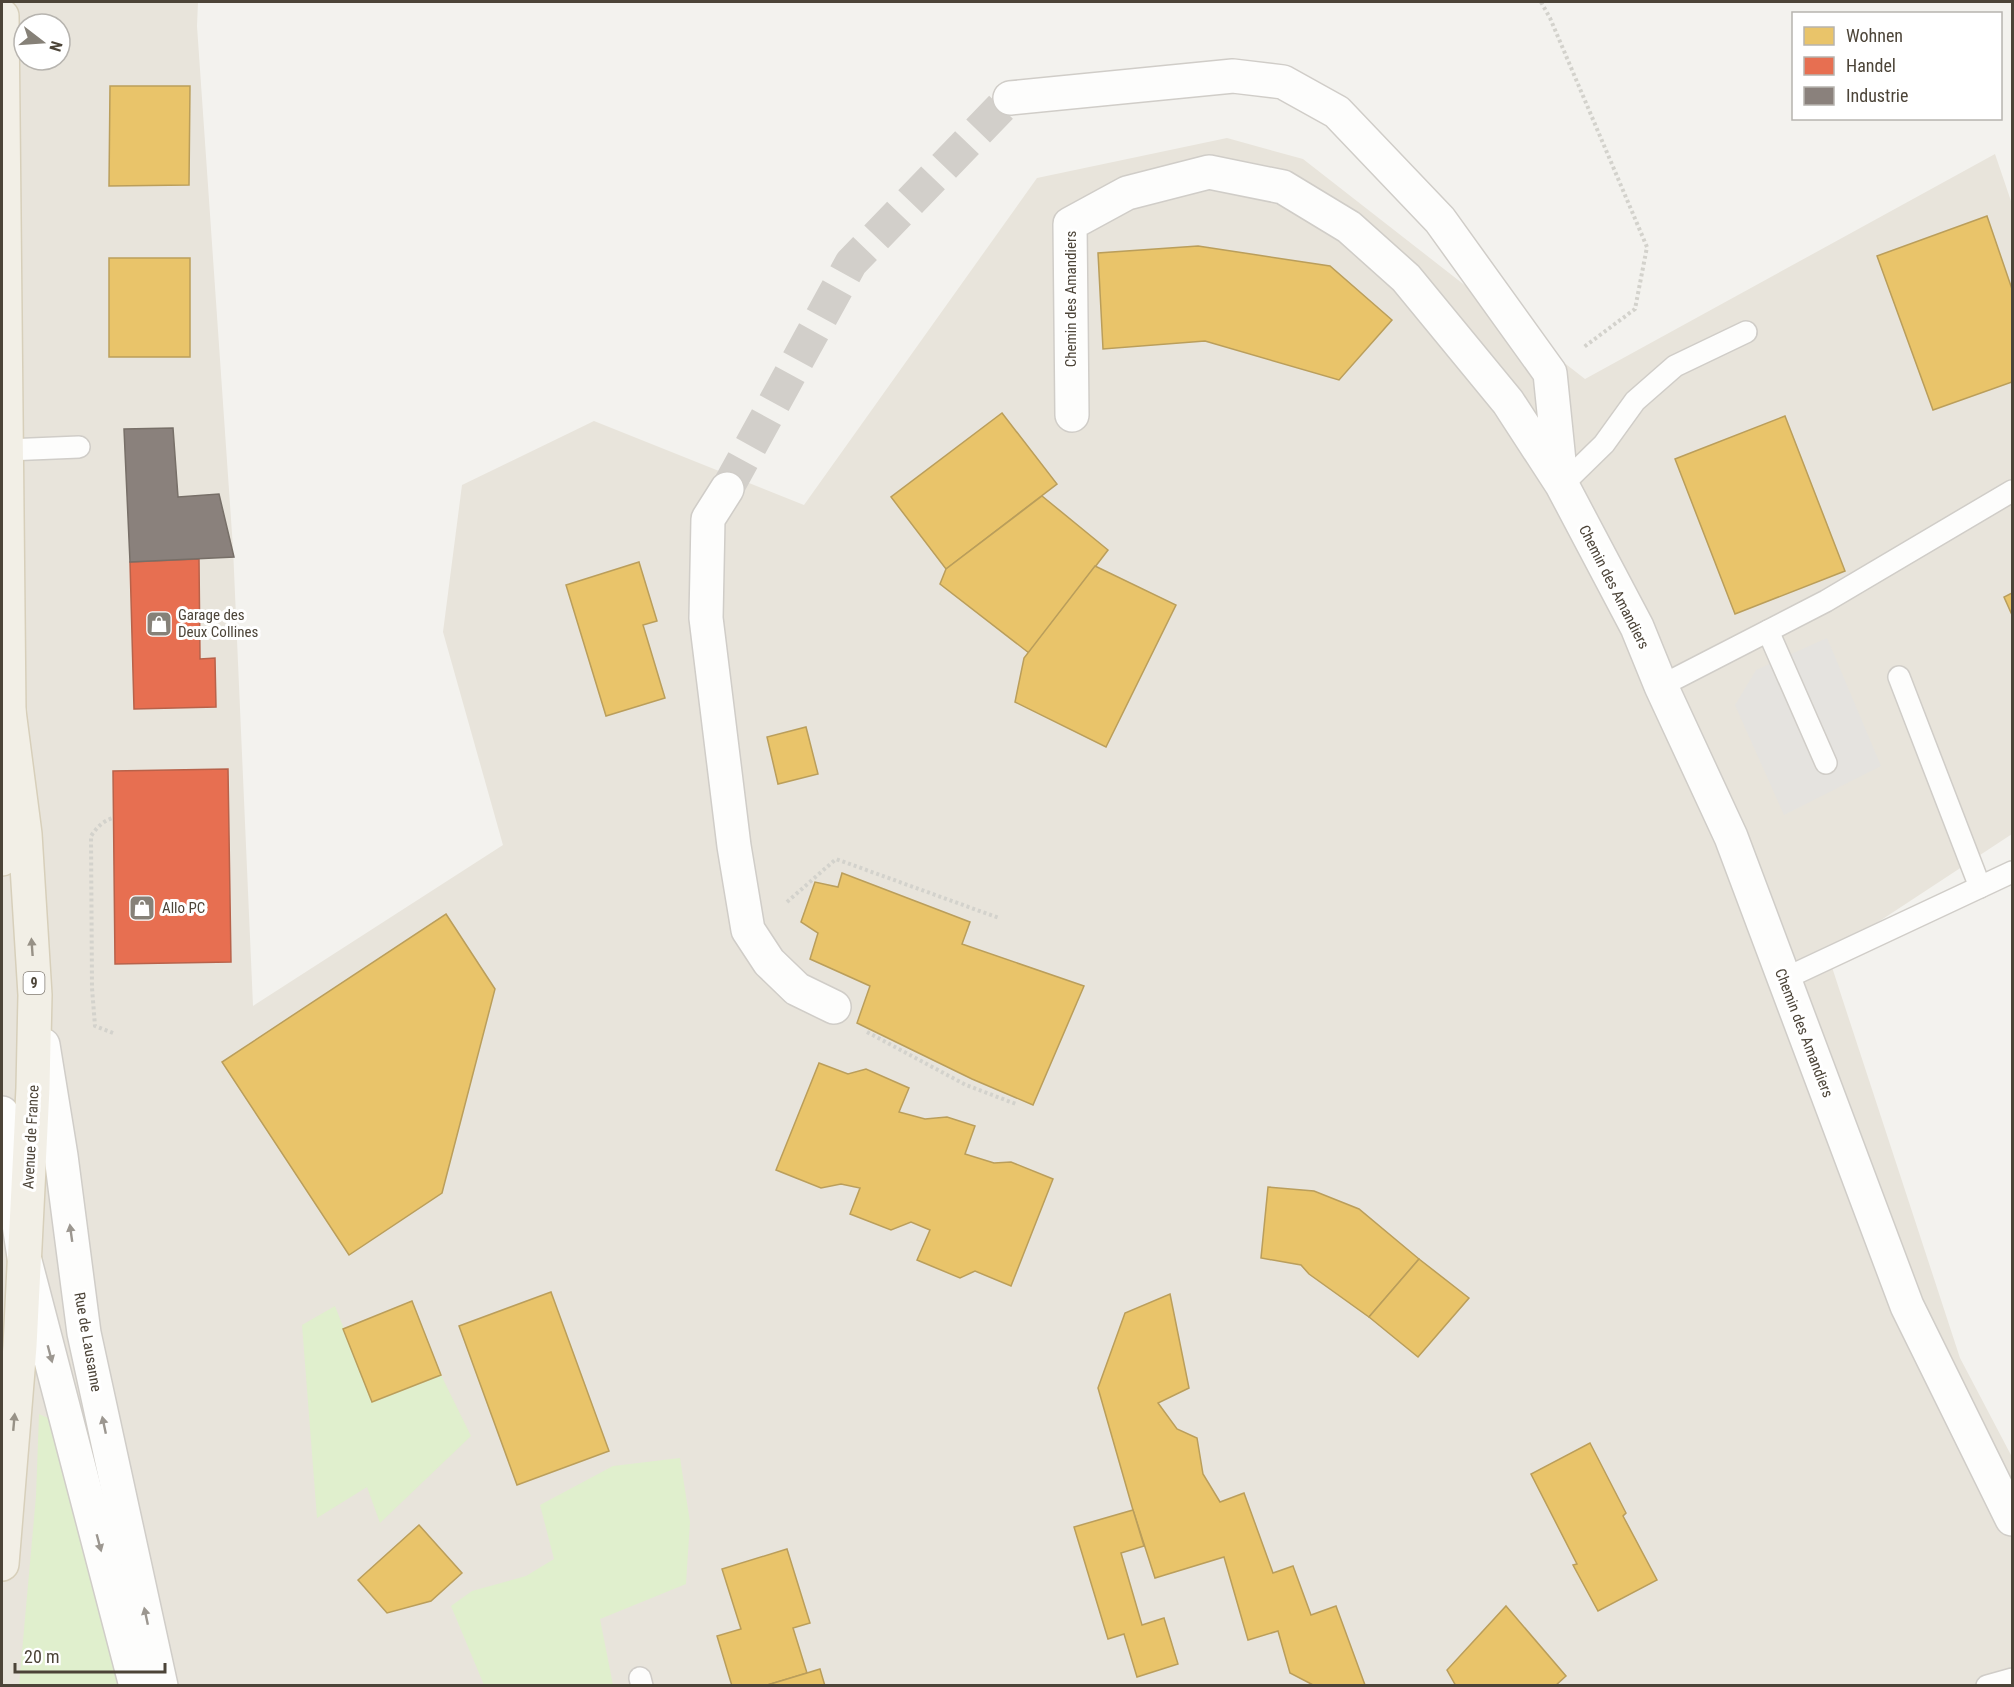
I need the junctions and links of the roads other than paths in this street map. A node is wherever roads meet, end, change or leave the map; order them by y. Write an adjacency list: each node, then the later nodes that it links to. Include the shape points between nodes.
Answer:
1 (2, 16): 6 (main road, 9)
2 (1010, 98): 7 (street, via 1233,76 1283,82 1337,112 1440,220 1550,373)
3 (1746, 332): 7 (lane, via 1675,366 1635,400 1604,444)
4 (1072, 415): 7 (street, Chemin des Amandiers, via 1070,224 1127,192 1209,172 1283,187 1349,227 1414,287 1508,402)
5 (79, 447): 6 (lane)
6 (7, 450): 13 (main road, 9)
7 (1562, 485): 12 (street, Chemin des Amandiers, via 1637,627)
8 (727, 489): 21 (street, via 708,519 706,618 748,930 769,962 797,989)
9 (2013, 491): 10 (lane)
10 (1768, 631): 12 (lane); 14 (lane)
11 (1899, 677): 18 (lane)
12 (1661, 686): 19 (street, Chemin des Amandiers, via 1731,837)
13 (9, 711): 15 (main road, 9); 20 (main road, Avenue de France / 9, one-way to 13, via 25,834)
14 (1826, 763)
15 (2, 849): 16 (main road, 9)
16 (2, 859)
17 (2013, 872): 18 (lane)
18 (1980, 887): 19 (lane)
19 (1784, 979): 24 (street, Chemin des Amandiers, via 1907,1306)
20 (35, 996): 23 (main road, Avenue de France / 9); 28 (street, Rue de Lausanne, one-way to 20, via 84,1333)
21 (834, 1007)
22 (2, 1113): 23 (street)
23 (24, 1257): 25 (main road, Avenue de France / 9, one-way to 23); 27 (street, one-way to 27)
24 (2013, 1519)
25 (2, 1564)
26 (2013, 1679): 29 (lane)
27 (136, 1686)
28 (161, 1686)
29 (1987, 1686)

